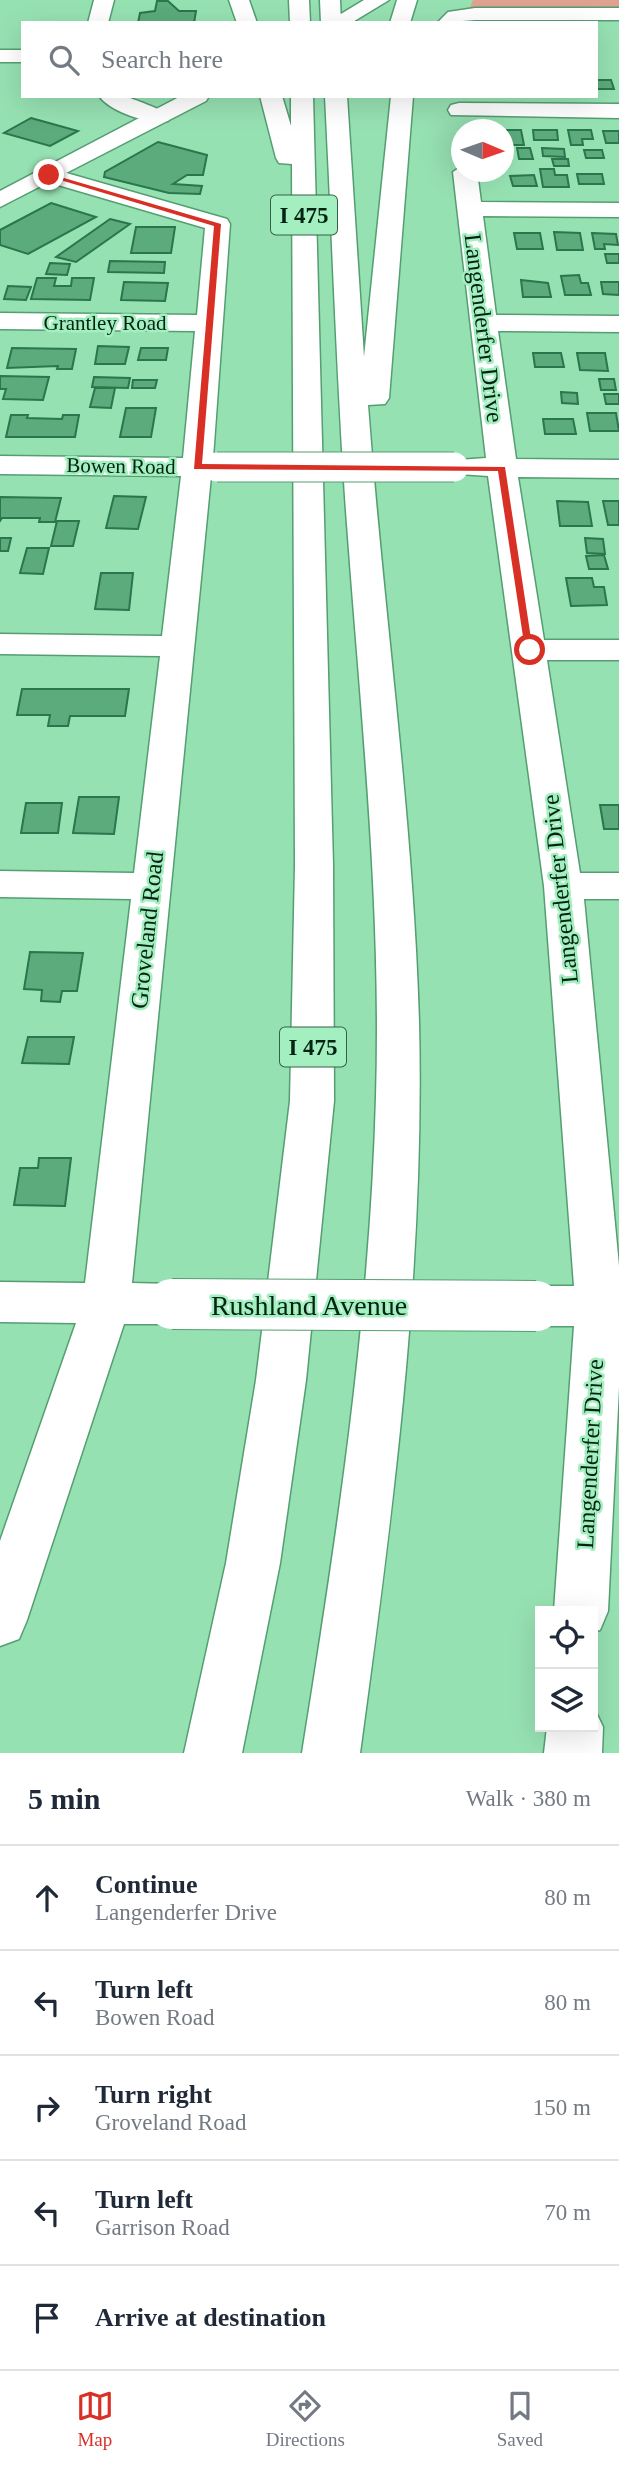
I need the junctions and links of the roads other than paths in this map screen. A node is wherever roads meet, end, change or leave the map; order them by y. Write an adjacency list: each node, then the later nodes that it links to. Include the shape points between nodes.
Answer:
1 (104, 0): 10 (main road)
2 (239, 0): 11 (main road)
3 (299, 0): 12 (main road)
4 (330, 0): 8 (main road)
5 (379, 0): 8 (main road)
6 (407, 0): 13 (main road)
7 (619, 15): 9 (main road, via 475,13)
8 (340, 20)
9 (451, 20)
10 (99, 21)
11 (246, 21)
12 (300, 21)
13 (400, 21)
14 (0, 56): 15 (main road)
15 (21, 56)
16 (113, 98): 24 (main road)
17 (194, 98): 24 (main road)
18 (272, 98): 34 (main road, via 285,142)
19 (302, 98): 34 (main road, I 475)
20 (336, 98): 43 (main road, I 475, via 360,494)
21 (402, 98): 43 (main road, via 374,387 396,677)
22 (458, 103): 23 (main road)
23 (619, 111)
24 (160, 116): 25 (main road)
25 (49, 175): 27 (main road); 31 (main road, Groveland Road, via 218,224)
26 (466, 182): 28 (main road, Langenderfer Drive)
27 (0, 200)
28 (469, 209): 29 (main road); 32 (main road, Langenderfer Drive)
29 (619, 210)
30 (0, 321): 31 (main road, Grantley Road)
31 (209, 323): 36 (main road, Groveland Road)
32 (483, 323): 33 (main road); 37 (main road, Langenderfer Drive)
33 (619, 324)
34 (306, 334): 54 (main road, I 475, via 315,928 312,1101 281,1380 253,1563)
35 (0, 465): 36 (main road, Bowen Road)
36 (207, 467): 37 (main road, Bowen Road, bridge); 40 (main road, Groveland Road)
37 (502, 468): 38 (main road, Bowen Road); 41 (main road, Langenderfer Drive)
38 (619, 469)
39 (0, 644): 40 (main road)
40 (177, 646): 45 (main road, Groveland Road)
41 (530, 650): 42 (main road); 46 (main road, Langenderfer Drive)
42 (619, 650)
43 (388, 802): 55 (main road, I 475, via 398,1098 391,1263 355,1596)
44 (0, 884): 45 (main road)
45 (151, 886): 49 (main road, Groveland Road)
46 (563, 886): 47 (main road); 50 (main road, Langenderfer Drive)
47 (619, 886)
48 (0, 1302): 49 (main road, Rushland Avenue)
49 (106, 1304): 50 (main road, Rushland Avenue, bridge); 52 (main road, Groveland Road)
50 (609, 1306): 51 (main road, Langenderfer Drive)
51 (581, 1606)
52 (0, 1620)
53 (575, 1732): 56 (main road)
54 (213, 1753)
55 (331, 1753)
56 (573, 1753)

